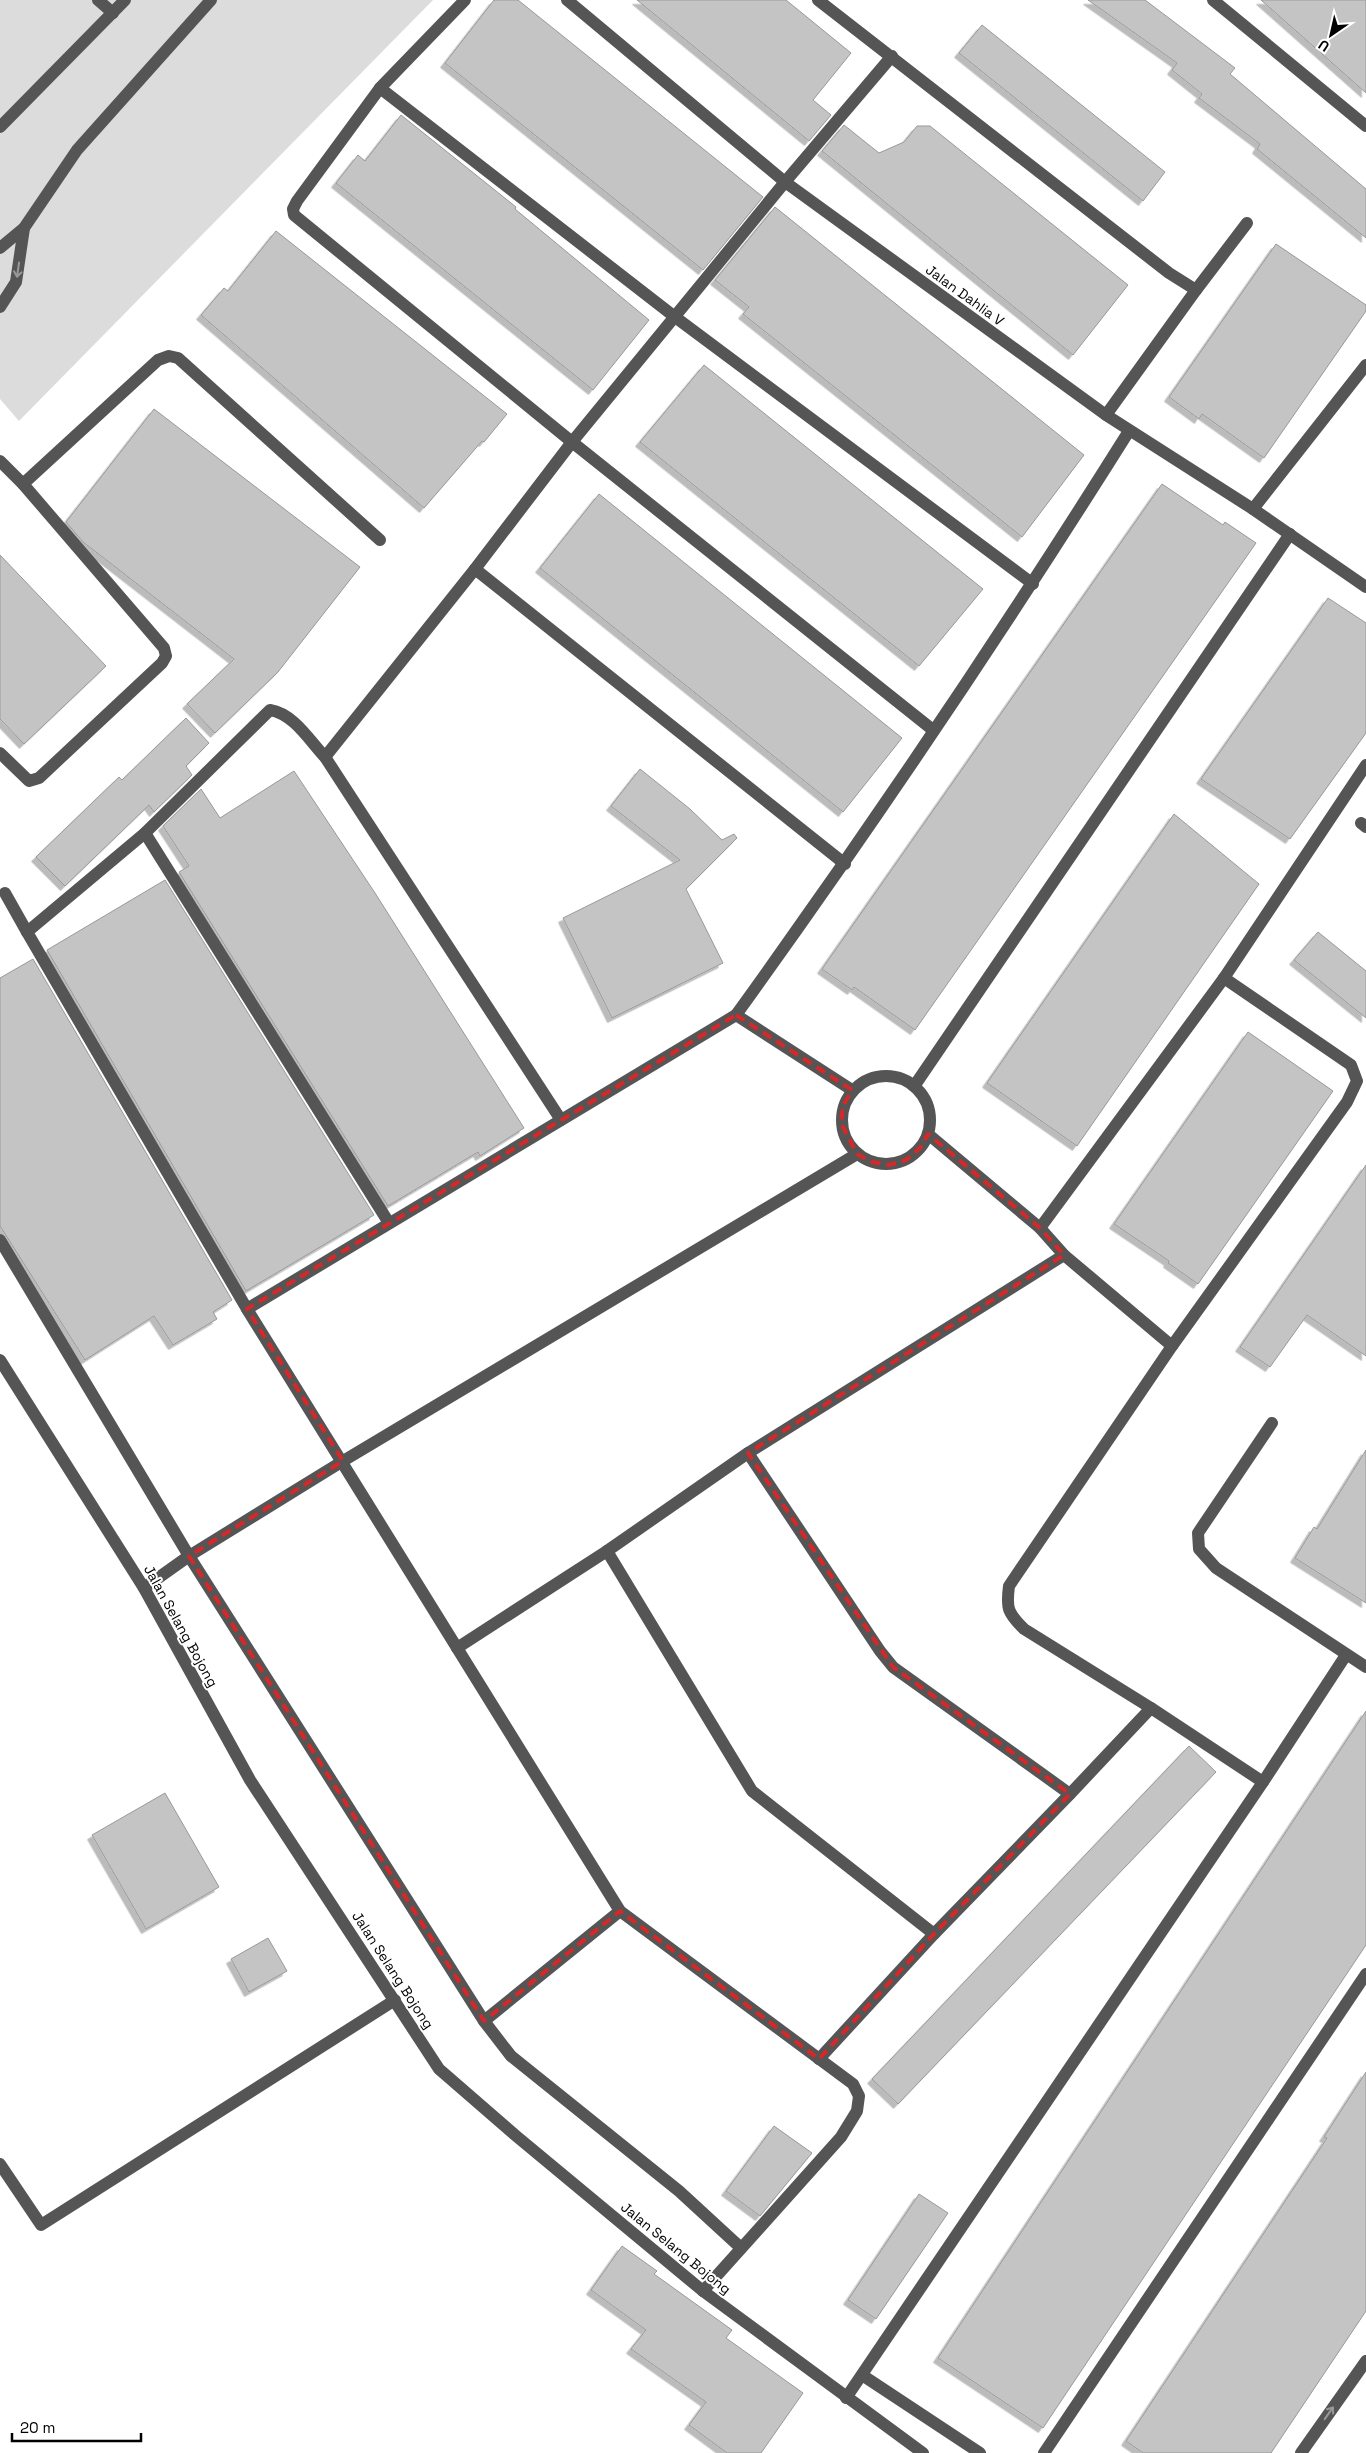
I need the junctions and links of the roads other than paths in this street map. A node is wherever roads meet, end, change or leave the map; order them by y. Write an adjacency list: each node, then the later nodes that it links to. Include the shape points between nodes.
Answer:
1 (98, 0): 8 (street)
2 (125, 0): 8 (street)
3 (211, 0): 15 (street, via 76,150)
4 (465, 0): 10 (street)
5 (567, 0): 13 (street, Jalan Dahlia V)
6 (818, 0): 9 (street)
7 (1214, 0): 11 (street)
8 (113, 13): 12 (street)
9 (892, 56): 13 (street); 17 (street, via 1169,273)
10 (380, 88): 19 (street); 23 (street, via 297,200 294,215)
11 (1366, 126)
12 (0, 127)
13 (784, 182): 19 (street); 21 (street, Jalan Dahlia V)
14 (1247, 224): 17 (street)
15 (24, 228): 16 (street); 18 (street, one-way to 18, via 16,282)
16 (0, 248)
17 (1196, 290): 21 (street)
18 (0, 307)
19 (675, 316): 23 (street); 30 (street)
20 (1366, 365): 26 (street)
21 (1106, 415): 22 (street, Jalan Dahlia V)
22 (1129, 431): 26 (street, Jalan Dahlia V); 30 (street)
23 (572, 442): 29 (street); 32 (street)
24 (0, 461): 25 (street)
25 (24, 484): 28 (street, via 158,360 169,356 178,358); 33 (street, via 164,648 166,656 39,778 29,781)
26 (1253, 509): 27 (street, Jalan Dahlia V)
27 (1290, 534): 31 (street, Jalan Dahlia V); 42 (street)
28 (380, 540)
29 (475, 569): 34 (street); 37 (street)
30 (1033, 584): 32 (street)
31 (1366, 587)
32 (933, 730): 37 (street)
33 (0, 753)
34 (325, 757): 36 (street, via 289,717 270,710); 44 (street)
35 (1366, 765): 40 (street)
36 (145, 832): 39 (street); 47 (street)
37 (845, 864): 41 (street)
38 (5, 894): 39 (street)
39 (27, 932): 51 (street)
40 (1224, 978): 48 (street); 52 (street, via 1351,1065 1357,1080 1347,1102)
41 (736, 1015): 43 (street); 44 (street)
42 (915, 1085): 43 (street, via 899,1077 882,1075 865,1080); 45 (street, via 926,1099 931,1116)
43 (852, 1090): 46 (street, via 843,1106 840,1123)
44 (561, 1120): 47 (street)
45 (928, 1134): 46 (street, via 920,1148 906,1160 890,1165 872,1162); 48 (street)
46 (857, 1154): 56 (street)
47 (389, 1223): 51 (street)
48 (1040, 1228): 50 (street)
49 (0, 1240): 58 (street)
50 (1064, 1255): 52 (street); 55 (street)
51 (247, 1309): 56 (street)
52 (1172, 1346): 63 (street, via 1009,1586 1007,1604 1010,1614 1024,1629)
53 (0, 1360): 59 (street, Jalan Selang Bojong)
54 (1272, 1423): 61 (street, via 1198,1533 1199,1549 1216,1568)
55 (748, 1453): 57 (street); 65 (street, via 893,1667)
56 (343, 1461): 58 (street); 60 (street)
57 (607, 1551): 60 (street); 67 (street, via 752,1791)
58 (189, 1556): 59 (street); 70 (street)
59 (144, 1588): 69 (street, Jalan Selang Bojong, via 250,1780)
60 (456, 1648): 66 (street)
61 (1346, 1655): 62 (street); 64 (street)
62 (1366, 1667)
63 (1151, 1708): 64 (street); 65 (street)
64 (1263, 1782): 76 (street)
65 (1070, 1794): 67 (street)
66 (620, 1911): 70 (street); 71 (street)
67 (934, 1934): 71 (street)
68 (1366, 1974): 80 (street)
69 (395, 2000): 72 (street, via 41,2225); 74 (street, Jalan Selang Bojong, via 440,2069)
70 (484, 2021): 73 (street, via 510,2056 679,2191)
71 (820, 2059): 73 (street, via 853,2084 859,2096 857,2112 841,2136)
72 (0, 2164)
73 (741, 2248): 74 (street)
74 (703, 2292): 77 (street, Jalan Selang Bojong)
75 (1366, 2361): 81 (street, one-way to 75)
76 (862, 2375): 77 (street); 79 (street)
77 (846, 2398): 78 (street, Jalan Selang Bojong)
78 (923, 2453)
79 (980, 2453)
80 (1044, 2453)
81 (1301, 2453)

